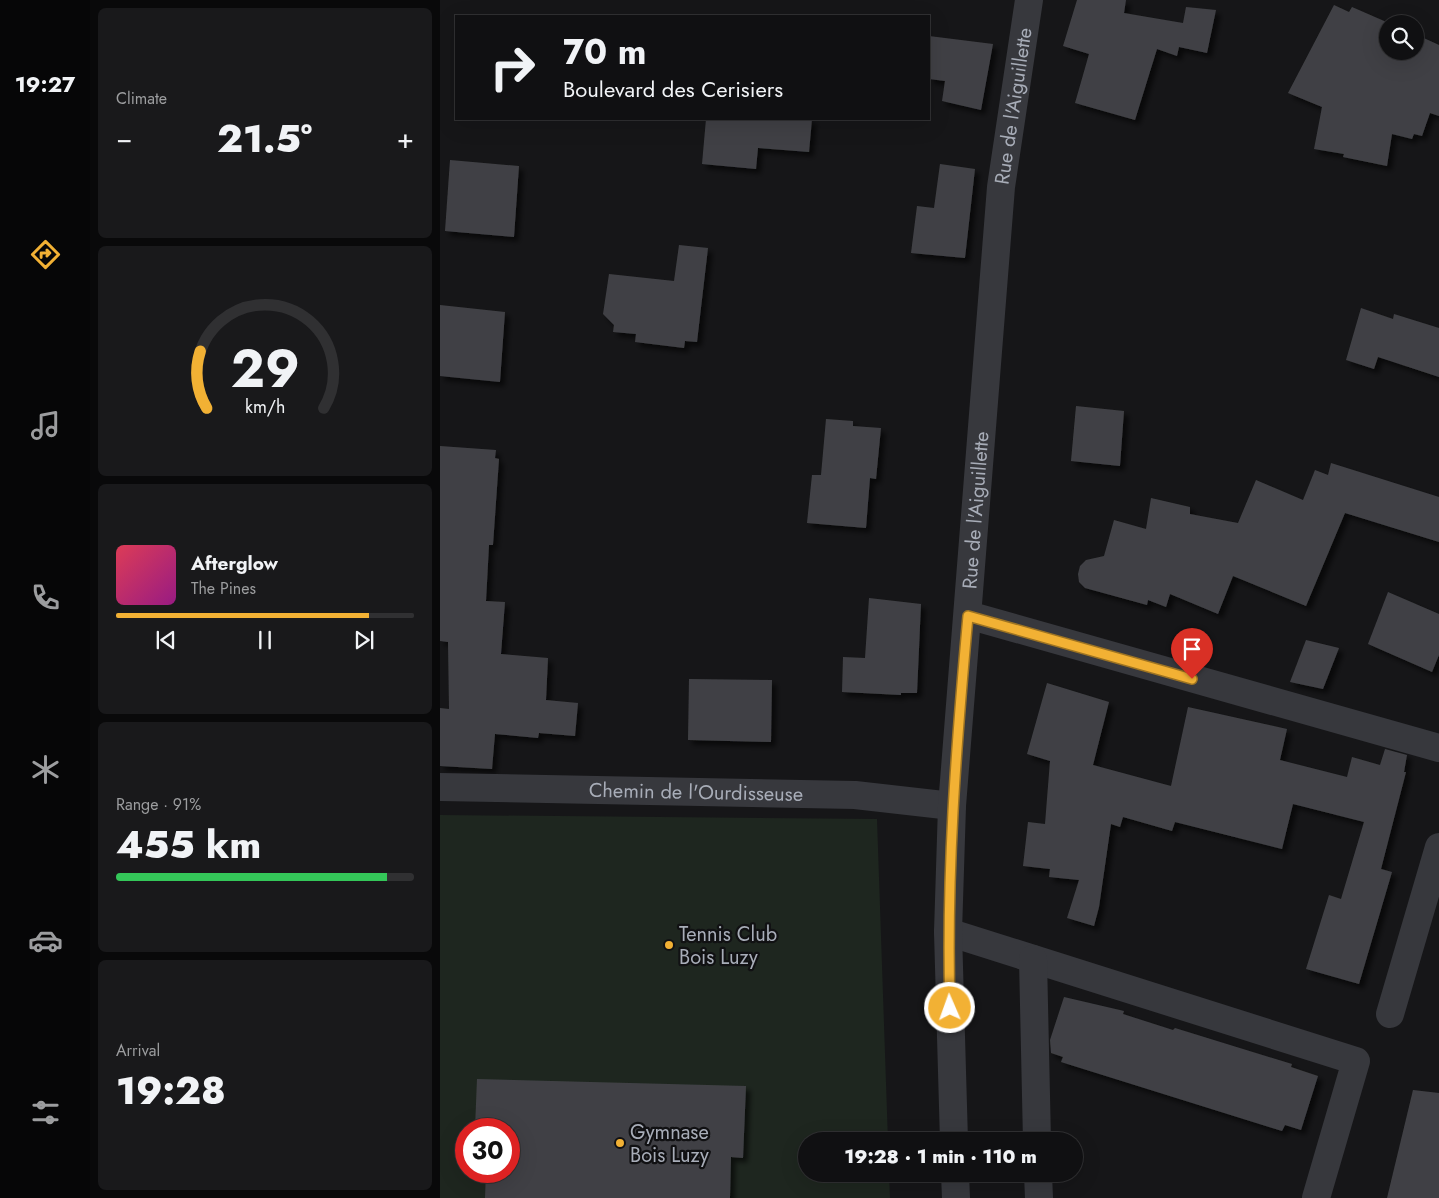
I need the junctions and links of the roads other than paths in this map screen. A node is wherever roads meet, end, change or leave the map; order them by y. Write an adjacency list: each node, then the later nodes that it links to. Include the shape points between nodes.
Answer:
1 (1029, 0): 2 (street, Rue de l'Aiguillette, via 1001,187)
2 (968, 616): 3 (street); 5 (street, Rue de l'Aiguillette)
3 (1439, 748)
4 (440, 787): 5 (street, Chemin de l'Ourdisseuse, via 856,795)
5 (952, 806): 7 (street, Rue de l'Aiguillette)
6 (1439, 847): 9 (street)
7 (948, 932): 8 (street); 10 (street, Rue de l'Aiguillette)
8 (1033, 959): 11 (street); 16 (street, via 1356,1061)
9 (1390, 1014)
10 (954, 1132)
11 (1037, 1132)
12 (955, 1182): 14 (street)
13 (1038, 1182): 15 (street)
14 (956, 1198)
15 (1038, 1198)
16 (1316, 1198)

